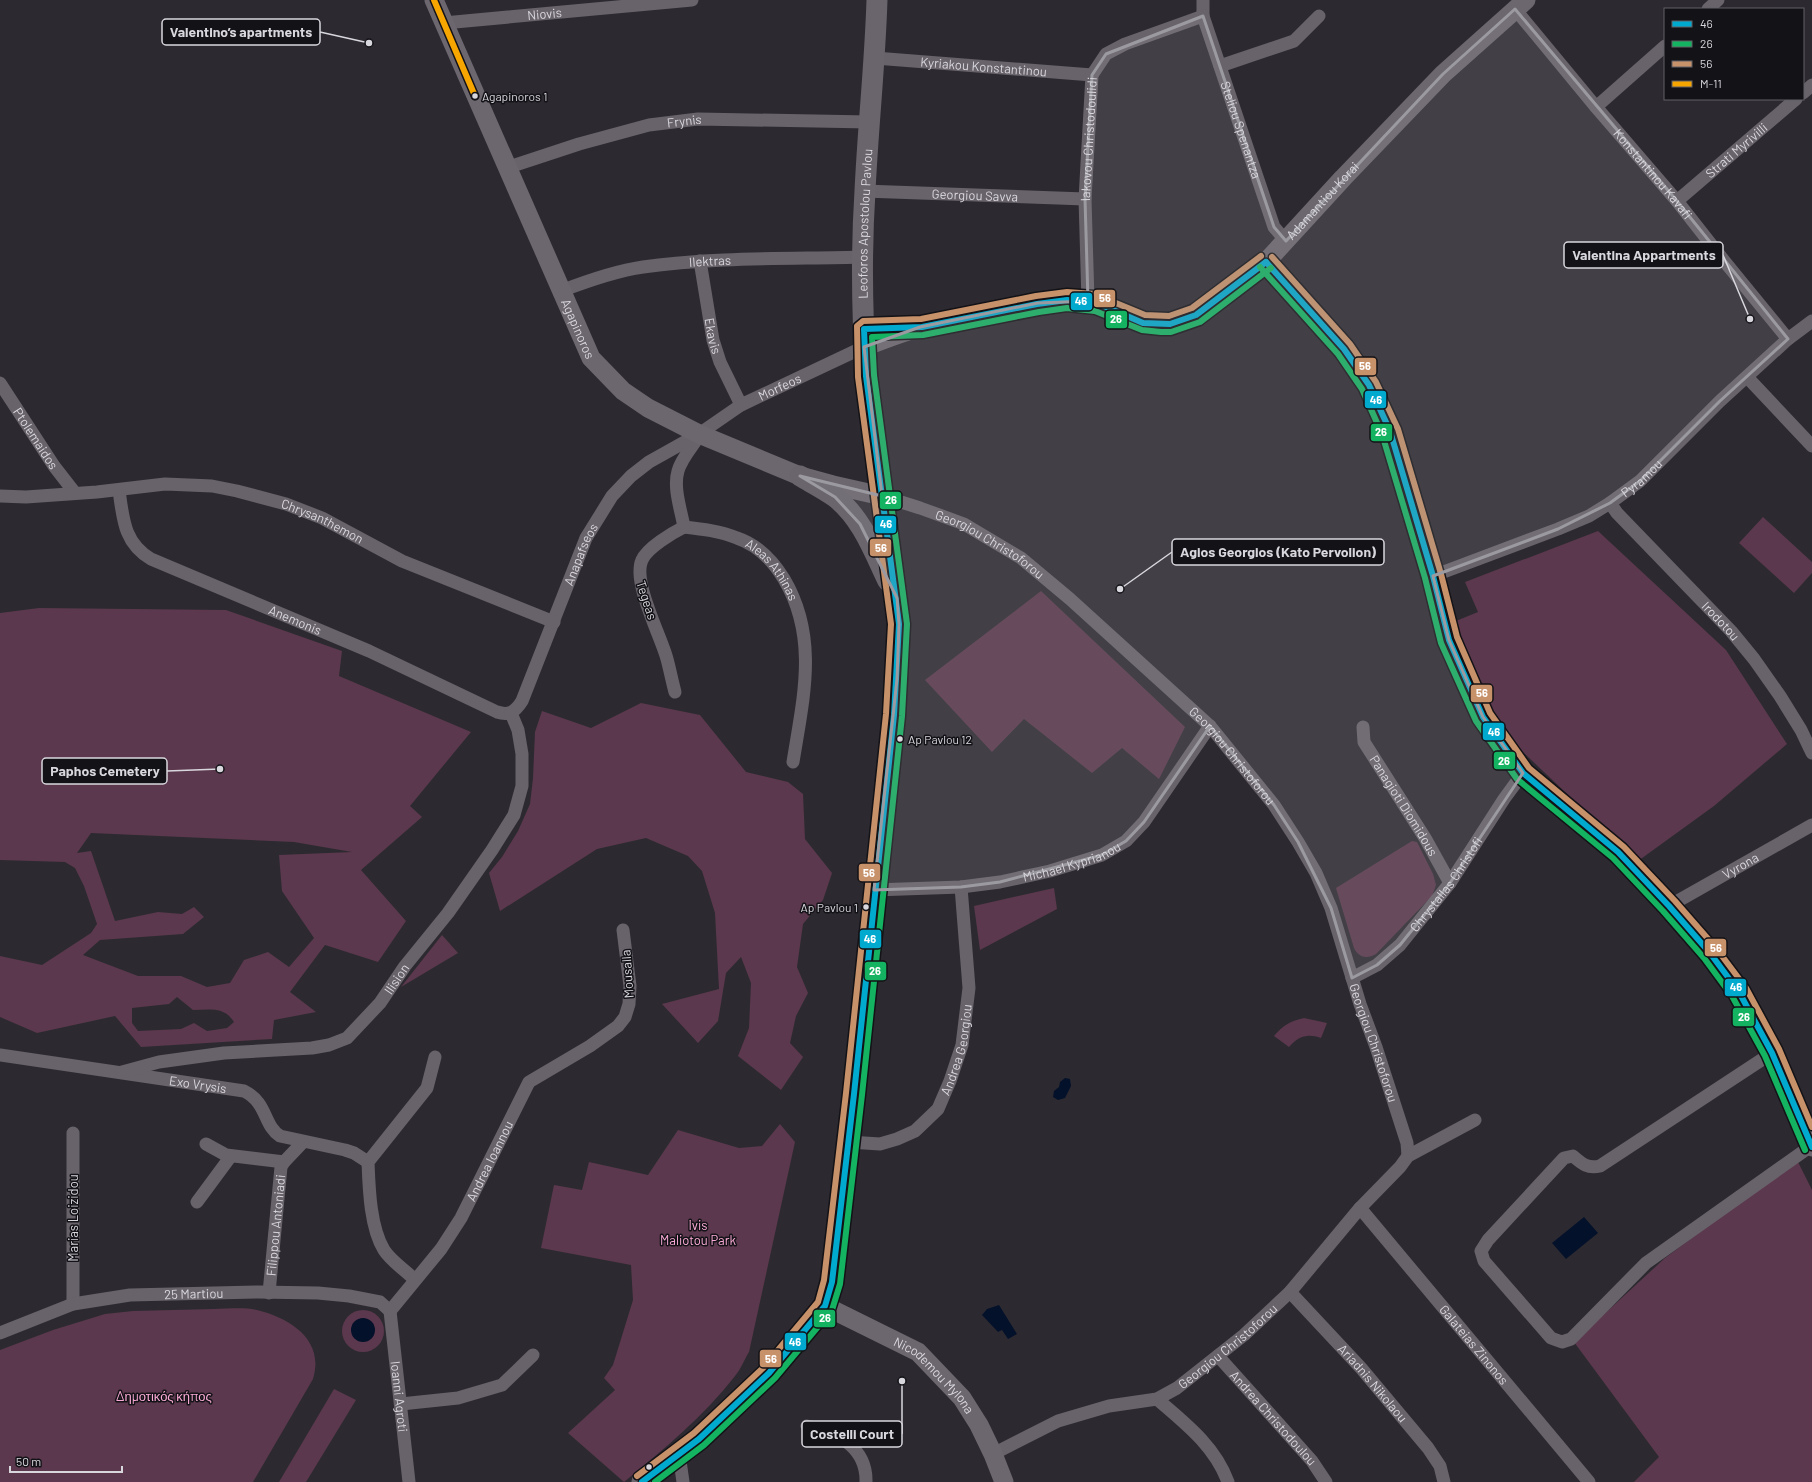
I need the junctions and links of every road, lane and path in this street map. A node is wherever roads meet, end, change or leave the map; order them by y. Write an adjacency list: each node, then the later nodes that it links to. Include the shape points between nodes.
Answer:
1 (434, 0): 10 (main road, Agapinoros)
2 (692, 0): 10 (street, Niovis)
3 (877, 0): 12 (main road, Leoforos Apostolou Pavlou)
4 (1203, 0): 8 (street)
5 (1718, 0): 7 (street)
6 (1520, 5): 18 (street, Konstantinou Kavafi); 24 (main road, Adamantiou Korai, via 1443,74 1348,172)
7 (1709, 8)
8 (1203, 16): 13 (street, Steliou Spenantza); 14 (street, Iakovou Christodoulidi, via 1118,47 1106,54)
9 (1319, 16): 13 (street, via 1294,41)
10 (444, 23): 20 (main road, Agapinoros)
11 (1664, 47): 18 (street)
12 (875, 58): 14 (street, Kyriakou Konstantinou); 19 (main road, Leoforos Apostolou Pavlou)
13 (1220, 66): 24 (street, Steliou Spenantza, via 1274,227)
14 (1092, 75): 22 (street, Iakovou Christodoulidi)
15 (1812, 85): 16 (street)
16 (1804, 92)
17 (1795, 100): 23 (street, Strati Myrivilli)
18 (1596, 107): 23 (street, Konstantinou Kavafi)
19 (869, 122): 20 (street, Frynis, via 698,119 656,124 579,144); 21 (main road, Leoforos Apostolou Pavlou)
20 (506, 168): 28 (main road, Agapinoros)
21 (864, 191): 22 (street, Georgiou Savva); 25 (main road, Leoforos Apostolou Pavlou)
22 (1085, 199): 29 (street, Iakovou Christodoulidi)
23 (1677, 201): 32 (street, Konstantinou Kavafi)
24 (1286, 241): 27 (main road, Adamantiou Korai)
25 (862, 257): 26 (street, Ilektras); 31 (main road, Leoforos Apostolou Pavlou)
26 (700, 261): 28 (street, Ilektras, via 642,267 594,278); 35 (street, Ekavis, via 713,340 720,362)
27 (1266, 262): 29 (main road, Adamantiou Korai, via 1184,322 1169,325 1139,321); 45 (main road, via 1344,349 1369,385 1390,431)
28 (561, 291): 36 (main road, Agapinoros, via 591,358 608,376 623,391 648,408)
29 (1088, 301): 31 (main road, Adamantiou Korai, via 1038,303)
30 (1812, 321): 32 (street, Pyramou)
31 (864, 338): 35 (street, Morfeos); 42 (main road, Leoforos Apostolou Pavlou, via 866,376)
32 (1788, 339): 33 (street, Pyramou)
33 (1747, 377): 37 (street); 43 (street, Pyramou, via 1640,481)
34 (0, 383): 40 (street, Ptolemaidos, via 54,466)
35 (741, 405): 36 (street, Morfeos)
36 (700, 434): 38 (main road, Agapinoros); 44 (street, via 678,469 677,486); 47 (street, Anapafseos, via 649,462 612,496 586,538)
37 (1812, 446)
38 (800, 476): 42 (main road, Agapinoros); 46 (main road, via 835,497 860,524)
39 (119, 490): 40 (street, Chrysanthemon); 47 (street, Chrysanthemon, via 165,484 196,485 237,491 286,504 322,518 402,561); 49 (street, Anemonis, via 124,521 131,540 141,553 151,559 369,651 496,712)
40 (75, 493): 41 (street, Chrysanthemon, via 26,497)
41 (0, 496)
42 (882, 496): 46 (main road, Leoforos Apostolou Pavlou); 50 (street, Georgiou Christoforou, via 964,524 1021,558 1075,603)
43 (1610, 503): 45 (street, Pyramou, via 1589,516 1558,529); 52 (street, Irodotou, via 1736,636 1780,696)
44 (684, 527): 48 (street, Tegeas, via 665,537 642,559 639,569 643,591 667,658); 53 (street, Aleas Athinas, via 715,530 738,538 763,552 778,569 790,589 801,617 806,654 805,680)
45 (1433, 576): 54 (main road, via 1449,640 1483,717)
46 (897, 598): 58 (main road, via 897,679)
47 (554, 622): 49 (street, Anapafseos, via 522,701)
48 (675, 692)
49 (511, 713): 66 (street, Ilision, via 518,730 522,754 522,786 514,815 448,913 405,966 380,1003 347,1038 312,1048 224,1053 159,1062)
50 (1210, 726): 57 (street, Michael Kyprianou, via 1161,799 1126,841 1102,855 1077,864 1000,882); 61 (street, Georgiou Christoforou, via 1274,805 1316,873 1331,908)
51 (1363, 727): 56 (street, Panagioti Diomidous, via 1364,742 1425,838)
52 (1812, 753)
53 (793, 762)
54 (1523, 773): 56 (street, Chrystallas Christofi); 59 (main road, via 1618,852)
55 (1812, 825): 59 (street, Vyrona)
56 (1450, 883): 61 (street, Chrystallas Christofi, via 1400,944 1377,965)
57 (960, 887): 58 (street, Michael Kyprianou); 70 (street, Andrea Georgiou, via 968,988 962,1044 938,1109 915,1131 896,1140 880,1144)
58 (874, 890): 70 (main road)
59 (1669, 906): 63 (main road, via 1710,952 1739,992)
60 (623, 930): 62 (street, Mousalla, via 630,986 629,1004 625,1017)
61 (1352, 978): 74 (street, Georgiou Christoforou, via 1407,1143)
62 (608, 1033): 79 (street, Andrea Ioannou, via 529,1082 461,1218 441,1249)
63 (1772, 1054): 72 (main road); 72 (street, via 1600,1166 1591,1168 1573,1156 1564,1158 1488,1240 1481,1250 1484,1261 1551,1338 1562,1342 1571,1339 1646,1263)
64 (0, 1055): 66 (street, Exo Vrysis)
65 (435, 1057): 76 (street, via 427,1088)
66 (122, 1072): 69 (street, Exo Vrysis, via 244,1091 260,1103 277,1134)
67 (1475, 1120): 74 (street, Georgiou Christoforou)
68 (73, 1133): 82 (street, Marias Loizidou)
69 (304, 1142): 75 (street, Filippou Antoniadi); 76 (street, Exo Vrysis, via 344,1150)
70 (848, 1142): 83 (main road, via 832,1282)
71 (206, 1144): 73 (street)
72 (1812, 1147)
73 (231, 1156): 75 (street); 77 (street)
74 (1408, 1156): 78 (street, Georgiou Christoforou)
75 (284, 1162): 81 (street, Filippou Antoniadi, via 281,1167)
76 (368, 1162): 79 (street, via 369,1191 375,1225 383,1248)
77 (197, 1202)
78 (1360, 1208): 80 (street, Georgiou Christoforou); 101 (street, Galateias Zinonos)
79 (415, 1280): 84 (street, Andrea Ioannou)
80 (1290, 1292): 87 (street, Georgiou Christoforou); 100 (street, Ariadnis Nikolaou, via 1361,1368 1428,1448 1440,1466)
81 (269, 1293): 82 (street, 25 Martiou, via 130,1295); 84 (street, 25 Martiou, via 349,1296 380,1302)
82 (73, 1304): 85 (street, 25 Martiou)
83 (826, 1306): 91 (main road, via 769,1373 699,1439); 92 (main road, Nicodemou Mylona, via 918,1352 962,1398)
84 (390, 1311): 89 (street, Ioanni Agroti)
85 (0, 1333)
86 (533, 1355): 89 (street, via 502,1385 458,1398)
87 (1218, 1356): 88 (street, Georgiou Christoforou, via 1177,1388); 99 (street, Andrea Christodoulou, via 1312,1461)
88 (1157, 1399): 92 (street, Georgiou Christoforou, via 1108,1406 1058,1421); 98 (street, via 1193,1430 1217,1460)
89 (401, 1404): 93 (street, Ioanni Agroti)
90 (807, 1426): 96 (street, via 828,1431 854,1448 862,1461)
91 (679, 1454): 94 (main road); 95 (street)
92 (993, 1454): 97 (main road, Nicodemou Mylona)
93 (410, 1482)
94 (642, 1482)
95 (683, 1482)
96 (866, 1482)
97 (1004, 1482)
98 (1228, 1482)
99 (1326, 1482)
100 (1444, 1482)
101 (1589, 1482)

